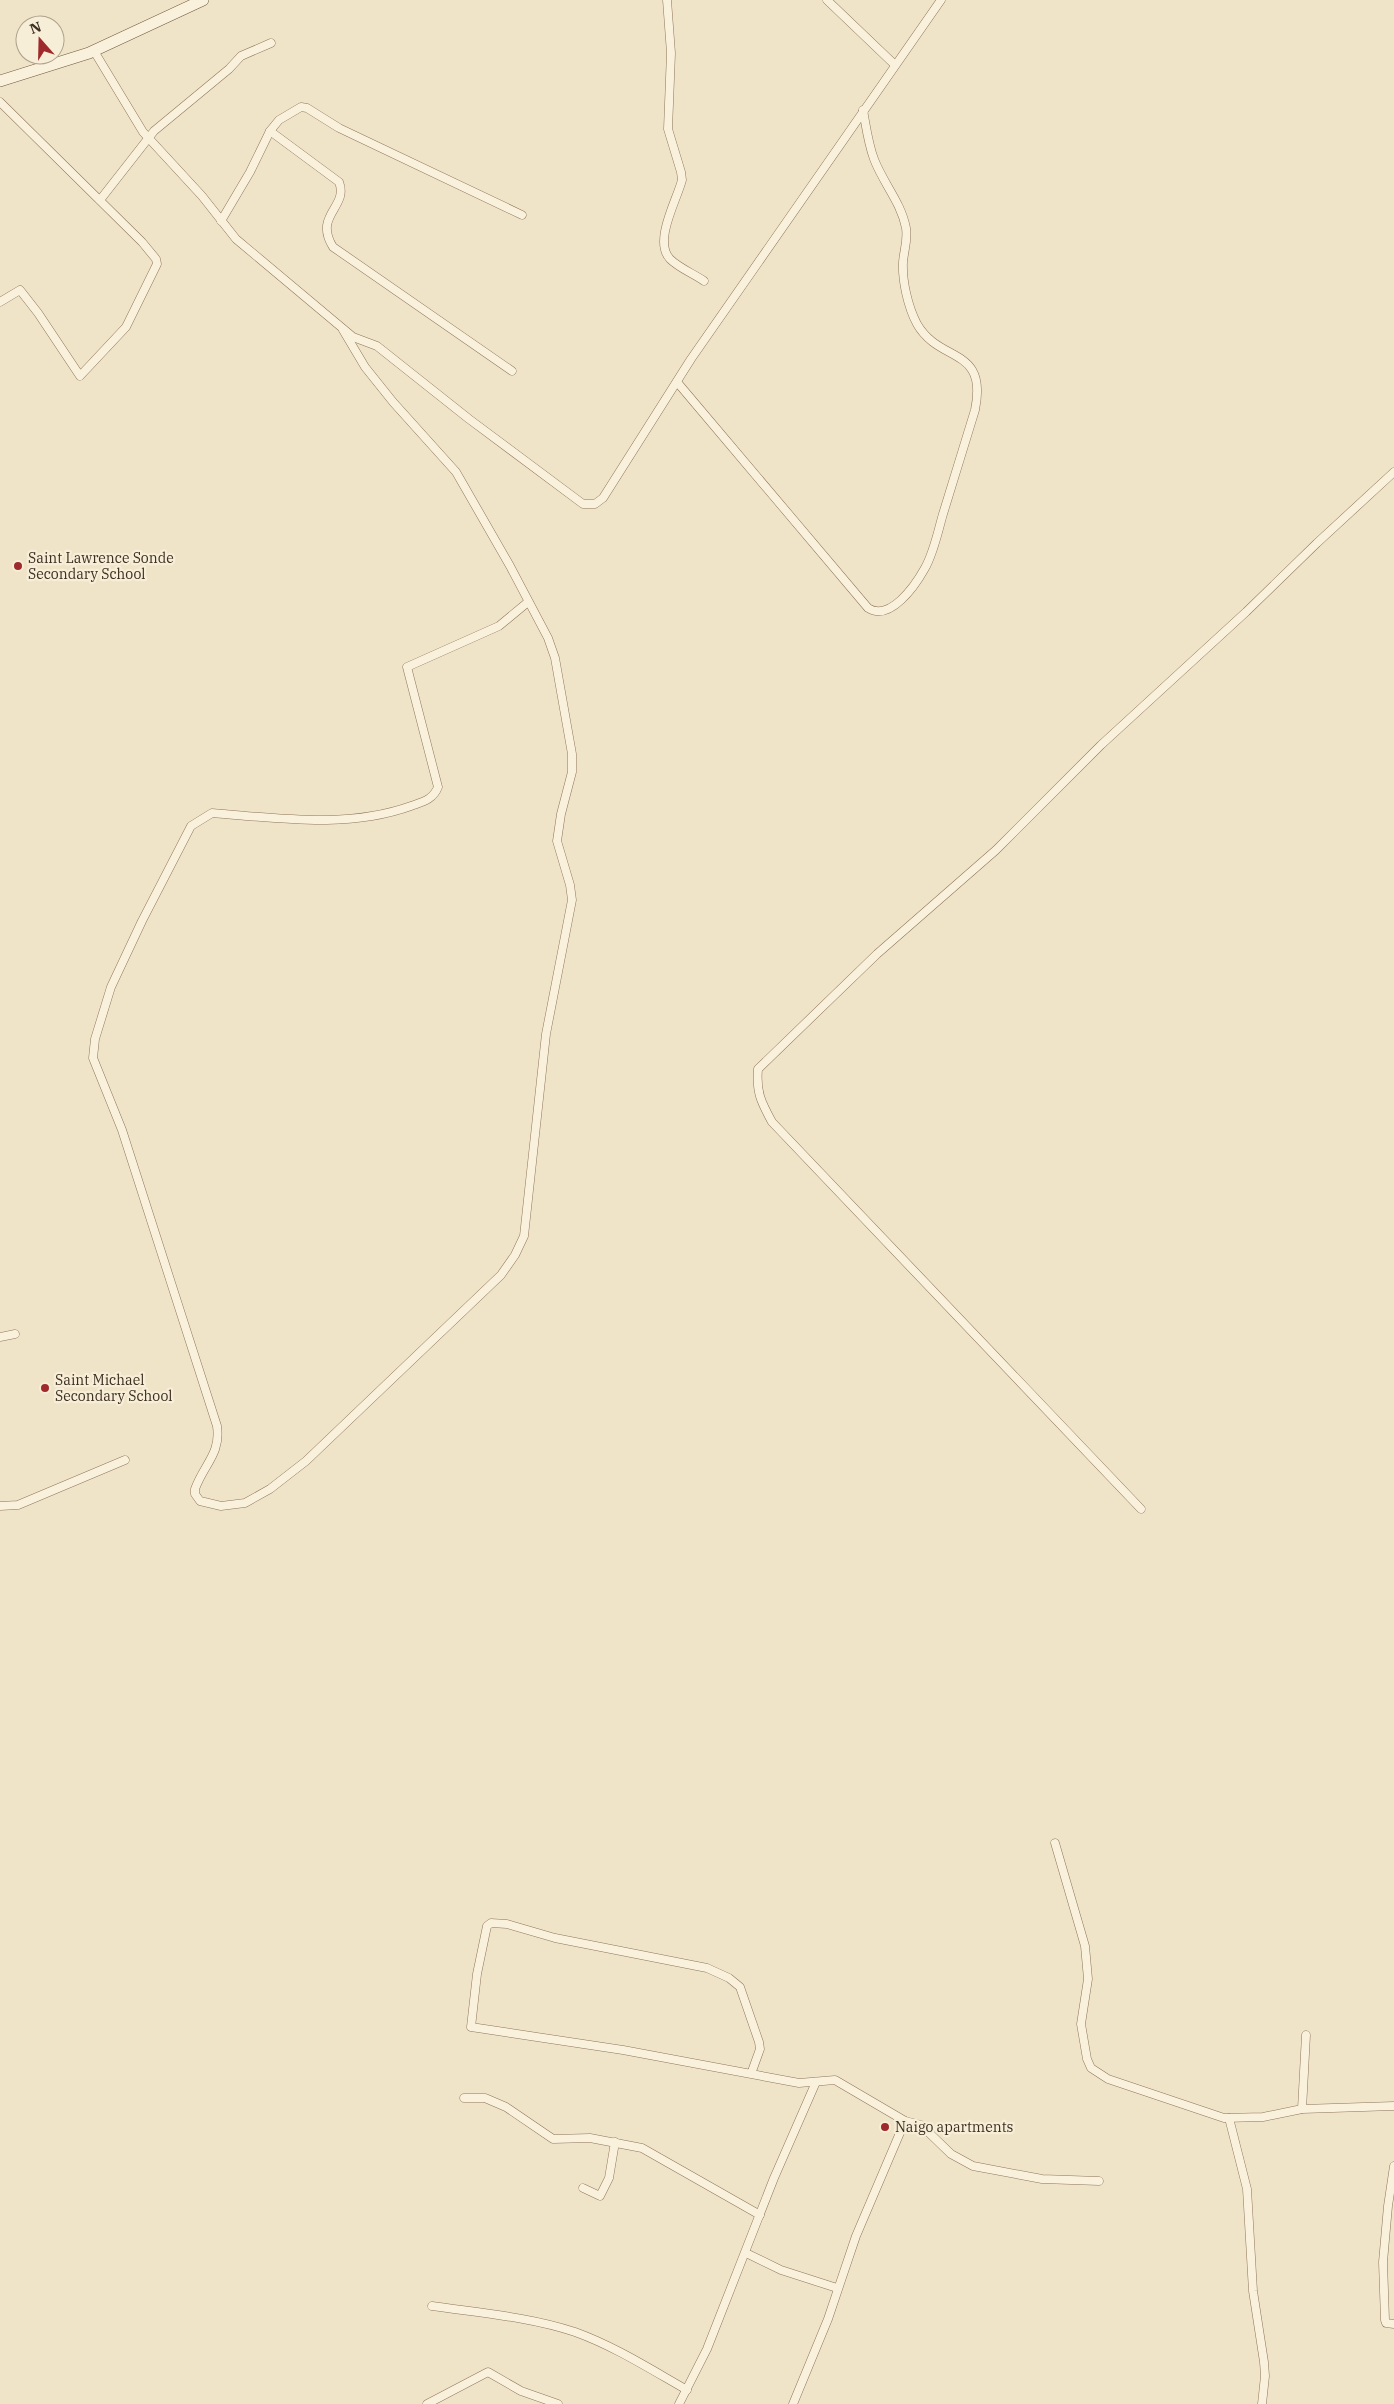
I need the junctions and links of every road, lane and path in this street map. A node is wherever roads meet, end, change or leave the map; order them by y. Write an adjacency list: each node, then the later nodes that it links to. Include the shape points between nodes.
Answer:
1 (203, 0): 6 (main road)
2 (668, 0): 16 (street, via 671,53 668,130 682,180 666,228 665,246 670,259)
3 (827, 0): 7 (street)
4 (941, 0): 7 (street)
5 (271, 42): 12 (street, via 241,56)
6 (94, 51): 8 (main road); 12 (street)
7 (896, 65): 10 (street)
8 (0, 81)
9 (0, 102): 13 (street)
10 (863, 110): 20 (street); 20 (street, via 874,160 901,209 906,229 903,276 914,318 932,342 960,356 971,367 977,382 975,410 941,522 926,567 914,585 883,612 868,608)
11 (270, 131): 14 (street, via 291,112 307,108 339,128); 15 (street); 19 (street, via 339,182 342,191 326,223 333,247)
12 (148, 139): 13 (street); 15 (street)
13 (100, 200): 17 (street, via 156,259 157,268 126,326 82,376 78,376 20,290)
14 (522, 215)
15 (221, 221): 18 (street, via 236,239)
16 (704, 281)
17 (0, 302)
18 (343, 330): 20 (street, via 377,346 583,504 595,504 603,498); 22 (street, via 365,367 456,472)
19 (512, 371)
20 (677, 382)
21 (1394, 472): 27 (street, via 1101,745 996,850 877,954 758,1069 756,1086 772,1122)
22 (528, 602): 22 (street, via 555,658 572,754 572,772 560,814 557,841 572,900 542,1063 524,1236 501,1274 306,1461 255,1499 232,1506 210,1505 200,1501 195,1488 216,1452 218,1426 122,1130 93,1058 95,1039 111,987 191,826 198,820 212,813 349,821 398,811 429,800 438,787 407,667 499,626)
23 (16, 1334): 24 (street)
24 (0, 1337)
25 (125, 1460): 26 (street, via 18,1505)
26 (0, 1506)
27 (1141, 1509)
28 (1056, 1843): 35 (street, via 1086,1946 1088,1980 1081,2024 1091,2068 1108,2079 1199,2111)
29 (1306, 2034): 34 (street)
30 (751, 2074): 30 (street, via 760,2049 759,2042 740,1987 729,1978 707,1968 555,1938 507,1924 491,1923 487,1926 471,2027); 31 (street, via 799,2083)
31 (816, 2082): 36 (street, via 835,2080); 41 (street)
32 (464, 2098): 37 (street, via 485,2098 506,2107 553,2139 575,2137)
33 (1394, 2106): 34 (street)
34 (1302, 2109): 35 (street, via 1263,2117)
35 (1229, 2118): 51 (street, via 1247,2189 1253,2291 1265,2369)
36 (905, 2121): 39 (street, via 921,2125 951,2154 973,2166 1042,2179); 43 (street)
37 (616, 2142): 40 (street, via 608,2178 600,2196); 41 (street, via 656,2154)
38 (1394, 2166): 45 (street, via 1383,2262 1385,2320)
39 (1099, 2181)
40 (583, 2188)
41 (760, 2215): 42 (street)
42 (746, 2253): 43 (street, via 782,2270); 46 (street)
43 (837, 2288): 50 (street, via 828,2319)
44 (432, 2306): 46 (street, via 535,2322 574,2332 607,2346)
45 (1394, 2324)
46 (687, 2390): 49 (street)
47 (427, 2404): 48 (street, via 488,2372 521,2391)
48 (558, 2404)
49 (679, 2404)
50 (793, 2404)
51 (1262, 2404)

